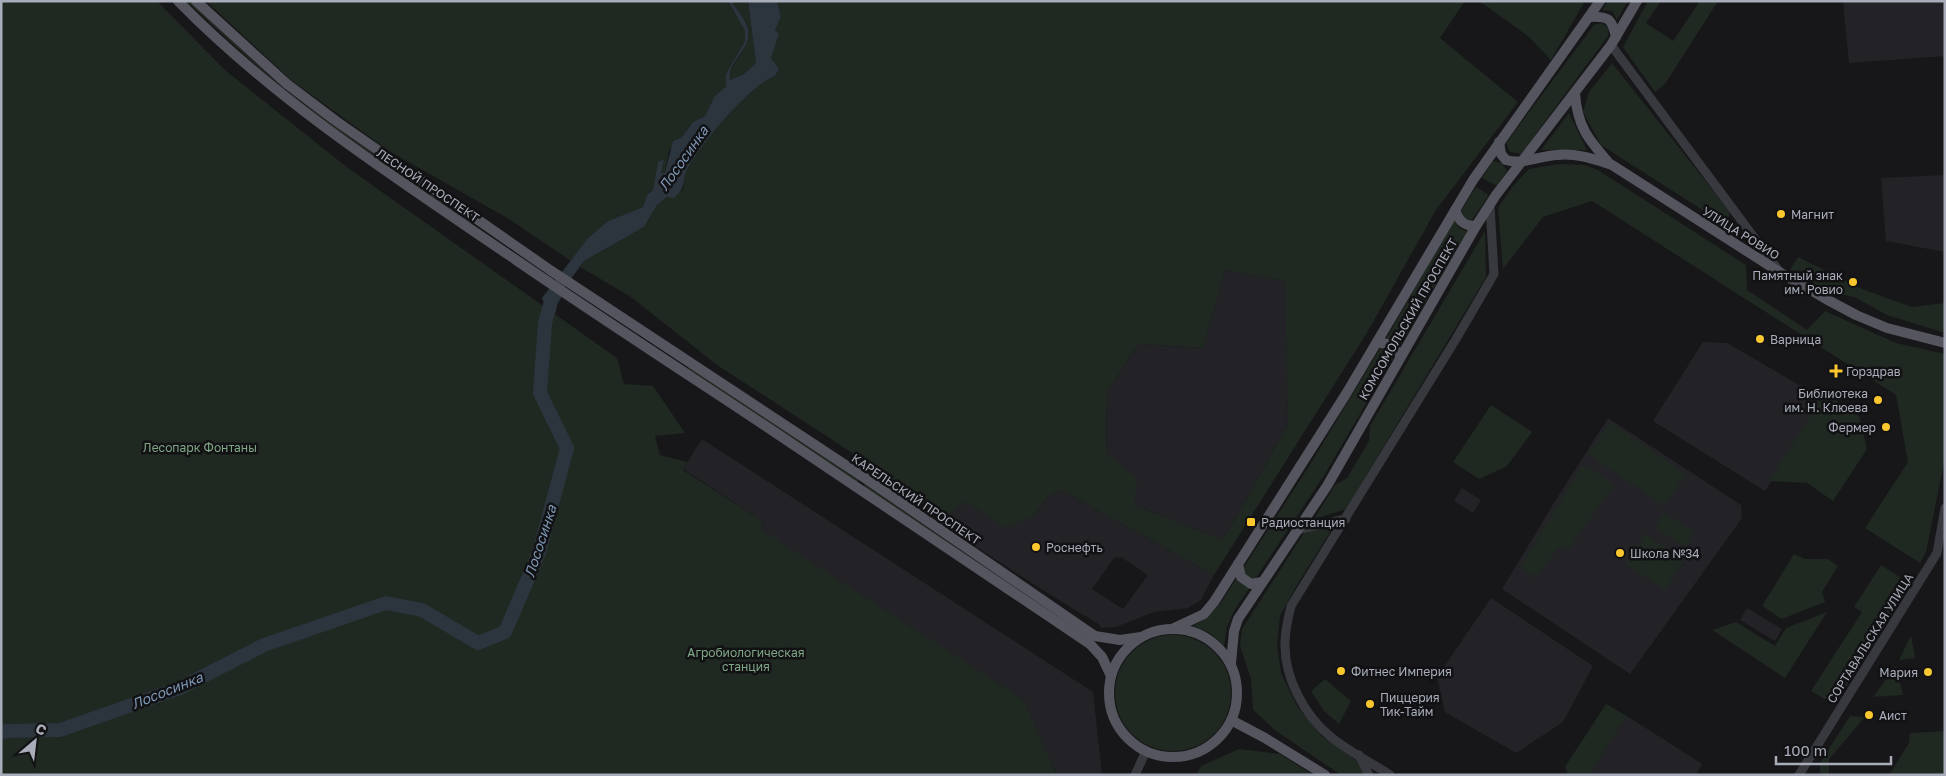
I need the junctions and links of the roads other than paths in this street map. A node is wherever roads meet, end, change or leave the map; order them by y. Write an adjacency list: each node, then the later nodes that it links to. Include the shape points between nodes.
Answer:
1 (178, 1): 19 (main road, ЛЕСНОЙ ПРОСПЕКТ, via 281,94 390,174)
2 (196, 1): 18 (main road, ЛЕСНОЙ ПРОСПЕКТ, via 287,84 336,121)
3 (1600, 1): 5 (main road, КОМСОМОЛЬСКИЙ ПРОСПЕКТ)
4 (1636, 1): 6 (main road, КОМСОМОЛЬСКИЙ ПРОСПЕКТ)
5 (1590, 17): 6 (main road, via 1607,18 1613,24); 8 (main road, КОМСОМОЛЬСКИЙ ПРОСПЕКТ)
6 (1613, 41): 7 (main road, КОМСОМОЛЬСКИЙ ПРОСПЕКТ); 14 (street)
7 (1576, 93): 9 (main road, КОМСОМОЛЬСКИЙ ПРОСПЕКТ); 10 (main road, УЛИЦА РОВИО, via 1576,112 1583,128 1591,143)
8 (1499, 142): 9 (main road, via 1506,160); 12 (main road, КОМСОМОЛЬСКИЙ ПРОСПЕКТ)
9 (1523, 161): 10 (main road, УЛИЦА РОВИО, via 1571,155 1587,156); 11 (main road, КОМСОМОЛЬСКИЙ ПРОСПЕКТ)
10 (1612, 166): 14 (main road, УЛИЦА РОВИО)
11 (1490, 206): 13 (main road, КОМСОМОЛЬСКИЙ ПРОСПЕКТ); 23 (street, via 1494,274)
12 (1455, 210): 13 (main road, via 1463,223); 15 (main road, КОМСОМОЛЬСКИЙ ПРОСПЕКТ)
13 (1476, 226): 17 (main road, КОМСОМОЛЬСКИЙ ПРОСПЕКТ)
14 (1781, 273): 16 (main road, УЛИЦА РОВИО, via 1856,315 1887,328)
15 (1377, 342): 17 (main road, via 1392,345); 26 (main road, КОМСОМОЛЬСКИЙ ПРОСПЕКТ)
16 (1945, 343)
17 (1401, 356): 24 (main road, КОМСОМОЛЬСКИЙ ПРОСПЕКТ)
18 (683, 358): 20 (main road, КАРЕЛЬСКИЙ ПРОСПЕКТ)
19 (680, 369): 21 (main road, КАРЕЛЬСКИЙ ПРОСПЕКТ)
20 (865, 478): 21 (main road); 29 (main road, КАРЕЛЬСКИЙ ПРОСПЕКТ, via 1095,636 1120,640)
21 (859, 489): 31 (main road, КАРЕЛЬСКИЙ ПРОСПЕКТ, via 1090,644 1102,657)
22 (1945, 508): 25 (street, СОРТАВАЛЬСКАЯ УЛИЦА)
23 (1346, 519): 24 (street); 34 (street, via 1291,606 1285,646 1291,679 1308,713 1331,738)
24 (1297, 530): 27 (main road, КОМСОМОЛЬСКИЙ ПРОСПЕКТ)
25 (1941, 553): 39 (street, СОРТАВАЛЬСКАЯ УЛИЦА)
26 (1238, 564): 27 (main road, via 1241,577 1251,584); 28 (main road, КОМСОМОЛЬСКИЙ ПРОСПЕКТ, via 1204,614)
27 (1262, 582): 30 (main road, КОМСОМОЛЬСКИЙ ПРОСПЕКТ, via 1238,619)
28 (1172, 629): 29 (main road); 30 (main road, via 1192,632 1208,640)
29 (1141, 637): 31 (main road, via 1124,651)
30 (1231, 663): 32 (main road, via 1238,686 1237,704)
31 (1111, 676): 33 (main road, via 1109,695 1116,721 1130,740)
32 (1231, 720): 33 (main road, via 1221,736 1206,748 1169,757); 36 (main road)
33 (1146, 751): 35 (street)
34 (1359, 755): 37 (street); 38 (street)
35 (1136, 775)
36 (1325, 775)
37 (1369, 775)
38 (1390, 775)
39 (1799, 775)

